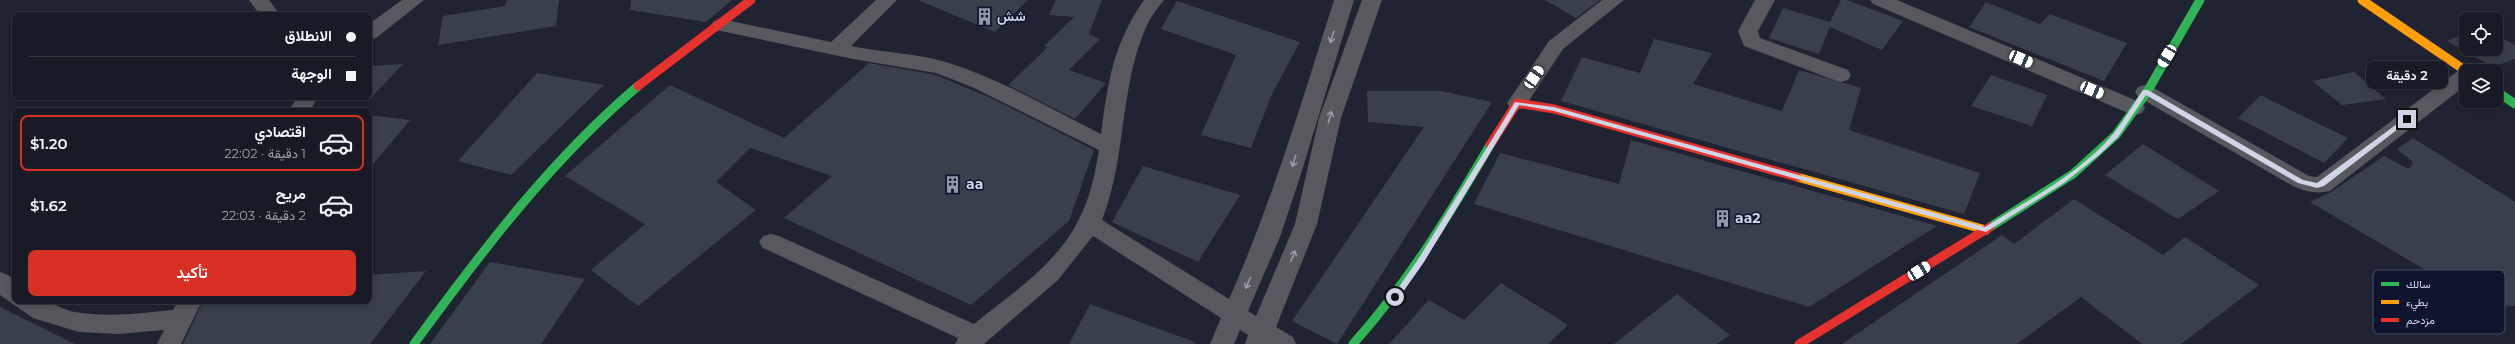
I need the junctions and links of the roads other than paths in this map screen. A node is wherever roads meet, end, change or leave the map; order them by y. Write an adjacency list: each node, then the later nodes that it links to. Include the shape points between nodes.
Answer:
1 (259, 0): 13 (street)
2 (414, 0): 15 (street)
3 (751, 0): 14 (street)
4 (887, 0): 16 (street)
5 (1154, 0): 24 (street, via 1138,20 1127,48)
6 (1344, 0): 32 (street, one-way to 32, via 1289,177)
7 (1372, 0): 33 (street, one-way to 7, via 1306,224 1330,118)
8 (1614, 0): 22 (street, via 1556,45)
9 (1765, 0): 18 (street, via 1748,31 1751,42)
10 (1880, 0): 21 (street)
11 (2200, 0): 21 (street)
12 (2362, 0): 17 (street)
13 (268, 12)
14 (721, 24): 16 (street); 36 (street, via 626,96 547,172)
15 (372, 32)
16 (836, 49): 24 (street, via 921,62 961,74)
17 (2459, 66)
18 (1841, 75)
19 (2459, 80): 21 (street, via 2317,186 2301,182)
20 (2503, 96): 23 (street)
21 (2140, 100): 26 (street, via 2116,135 2097,154 2062,181)
22 (1517, 103): 26 (street, via 1554,109); 39 (street, via 1421,260 1387,310)
23 (2515, 104)
24 (1110, 147): 25 (street, via 1103,183)
25 (1089, 223): 32 (street, via 1162,266); 34 (street, via 1055,267)
26 (1986, 230): 40 (street)
27 (771, 242): 34 (street)
28 (0, 281): 29 (street)
29 (12, 292)
30 (30, 304): 31 (street, via 54,317 72,322 131,324)
31 (185, 310): 35 (street)
32 (1234, 316): 33 (street); 37 (street)
33 (1260, 338): 38 (street)
34 (971, 340)
35 (169, 344)
36 (414, 344)
37 (1222, 344)
38 (1284, 344)
39 (1353, 344)
40 (1799, 344)

